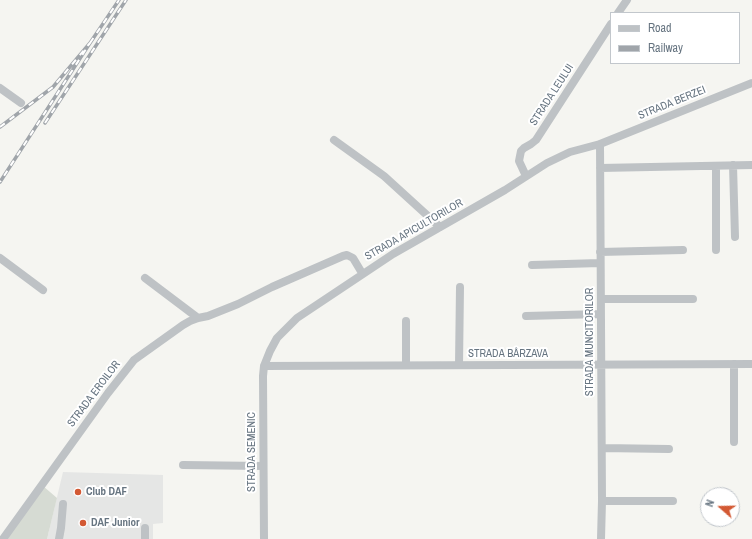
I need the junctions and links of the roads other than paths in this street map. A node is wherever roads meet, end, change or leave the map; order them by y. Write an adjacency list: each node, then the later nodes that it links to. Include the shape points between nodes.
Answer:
1 (626, 0): 2 (street)
2 (619, 12)
3 (610, 26): 13 (street, STRADA LEULUI, via 539,136 521,151 519,161)
4 (752, 83): 8 (street, STRADA BERZEI)
5 (0, 88): 6 (street)
6 (21, 103)
7 (334, 140): 14 (street, via 384,176)
8 (600, 144): 12 (street, STRADA MUNCITORILOR); 13 (street, STRADA APICULTORILOR, via 570,152)
9 (733, 165): 10 (street); 11 (street); 15 (street)
10 (752, 165)
11 (716, 166): 12 (street); 17 (street)
12 (600, 168): 18 (street, STRADA MUNCITORILOR)
13 (526, 176): 14 (street, STRADA APICULTORILOR)
14 (440, 227): 22 (street, STRADA APICULTORILOR)
15 (735, 237)
16 (683, 250): 18 (street)
17 (716, 250)
18 (600, 252): 20 (street, STRADA MUNCITORILOR)
19 (0, 258): 25 (street)
20 (600, 263): 21 (street); 26 (street, STRADA MUNCITORILOR)
21 (532, 265)
22 (362, 273): 30 (street, STRADA EROILOR, via 353,258 343,256 238,304); 37 (street, STRADA APICULTORILOR, via 297,318 277,338)
23 (145, 278): 30 (street)
24 (460, 287): 36 (street)
25 (43, 290)
26 (601, 299): 27 (street); 28 (street, STRADA MUNCITORILOR)
27 (693, 299)
28 (601, 314): 29 (street); 32 (street, STRADA MUNCITORILOR)
29 (526, 316)
30 (198, 318): 47 (street, STRADA EROILOR, via 183,325 134,360 108,392)
31 (406, 321): 35 (street)
32 (601, 364): 33 (street, STRADA BÂRZAVA); 36 (street, STRADA BÂRZAVA); 39 (street, STRADA MUNCITORILOR)
33 (734, 364): 34 (street, STRADA BÂRZAVA); 38 (street)
34 (752, 364)
35 (406, 365): 36 (street, STRADA BÂRZAVA); 37 (street, STRADA BÂRZAVA)
36 (459, 365)
37 (264, 366): 42 (street, STRADA SEMENIC)
38 (734, 442)
39 (602, 448): 40 (street); 43 (street, STRADA MUNCITORILOR)
40 (669, 448)
41 (183, 465): 42 (street)
42 (264, 466): 50 (street, STRADA SEMENIC)
43 (602, 501): 44 (street); 51 (street, STRADA MUNCITORILOR)
44 (673, 501)
45 (63, 504): 48 (street)
46 (145, 528): 49 (street)
47 (3, 539)
48 (59, 539)
49 (145, 539)
50 (264, 539)
51 (601, 539)

